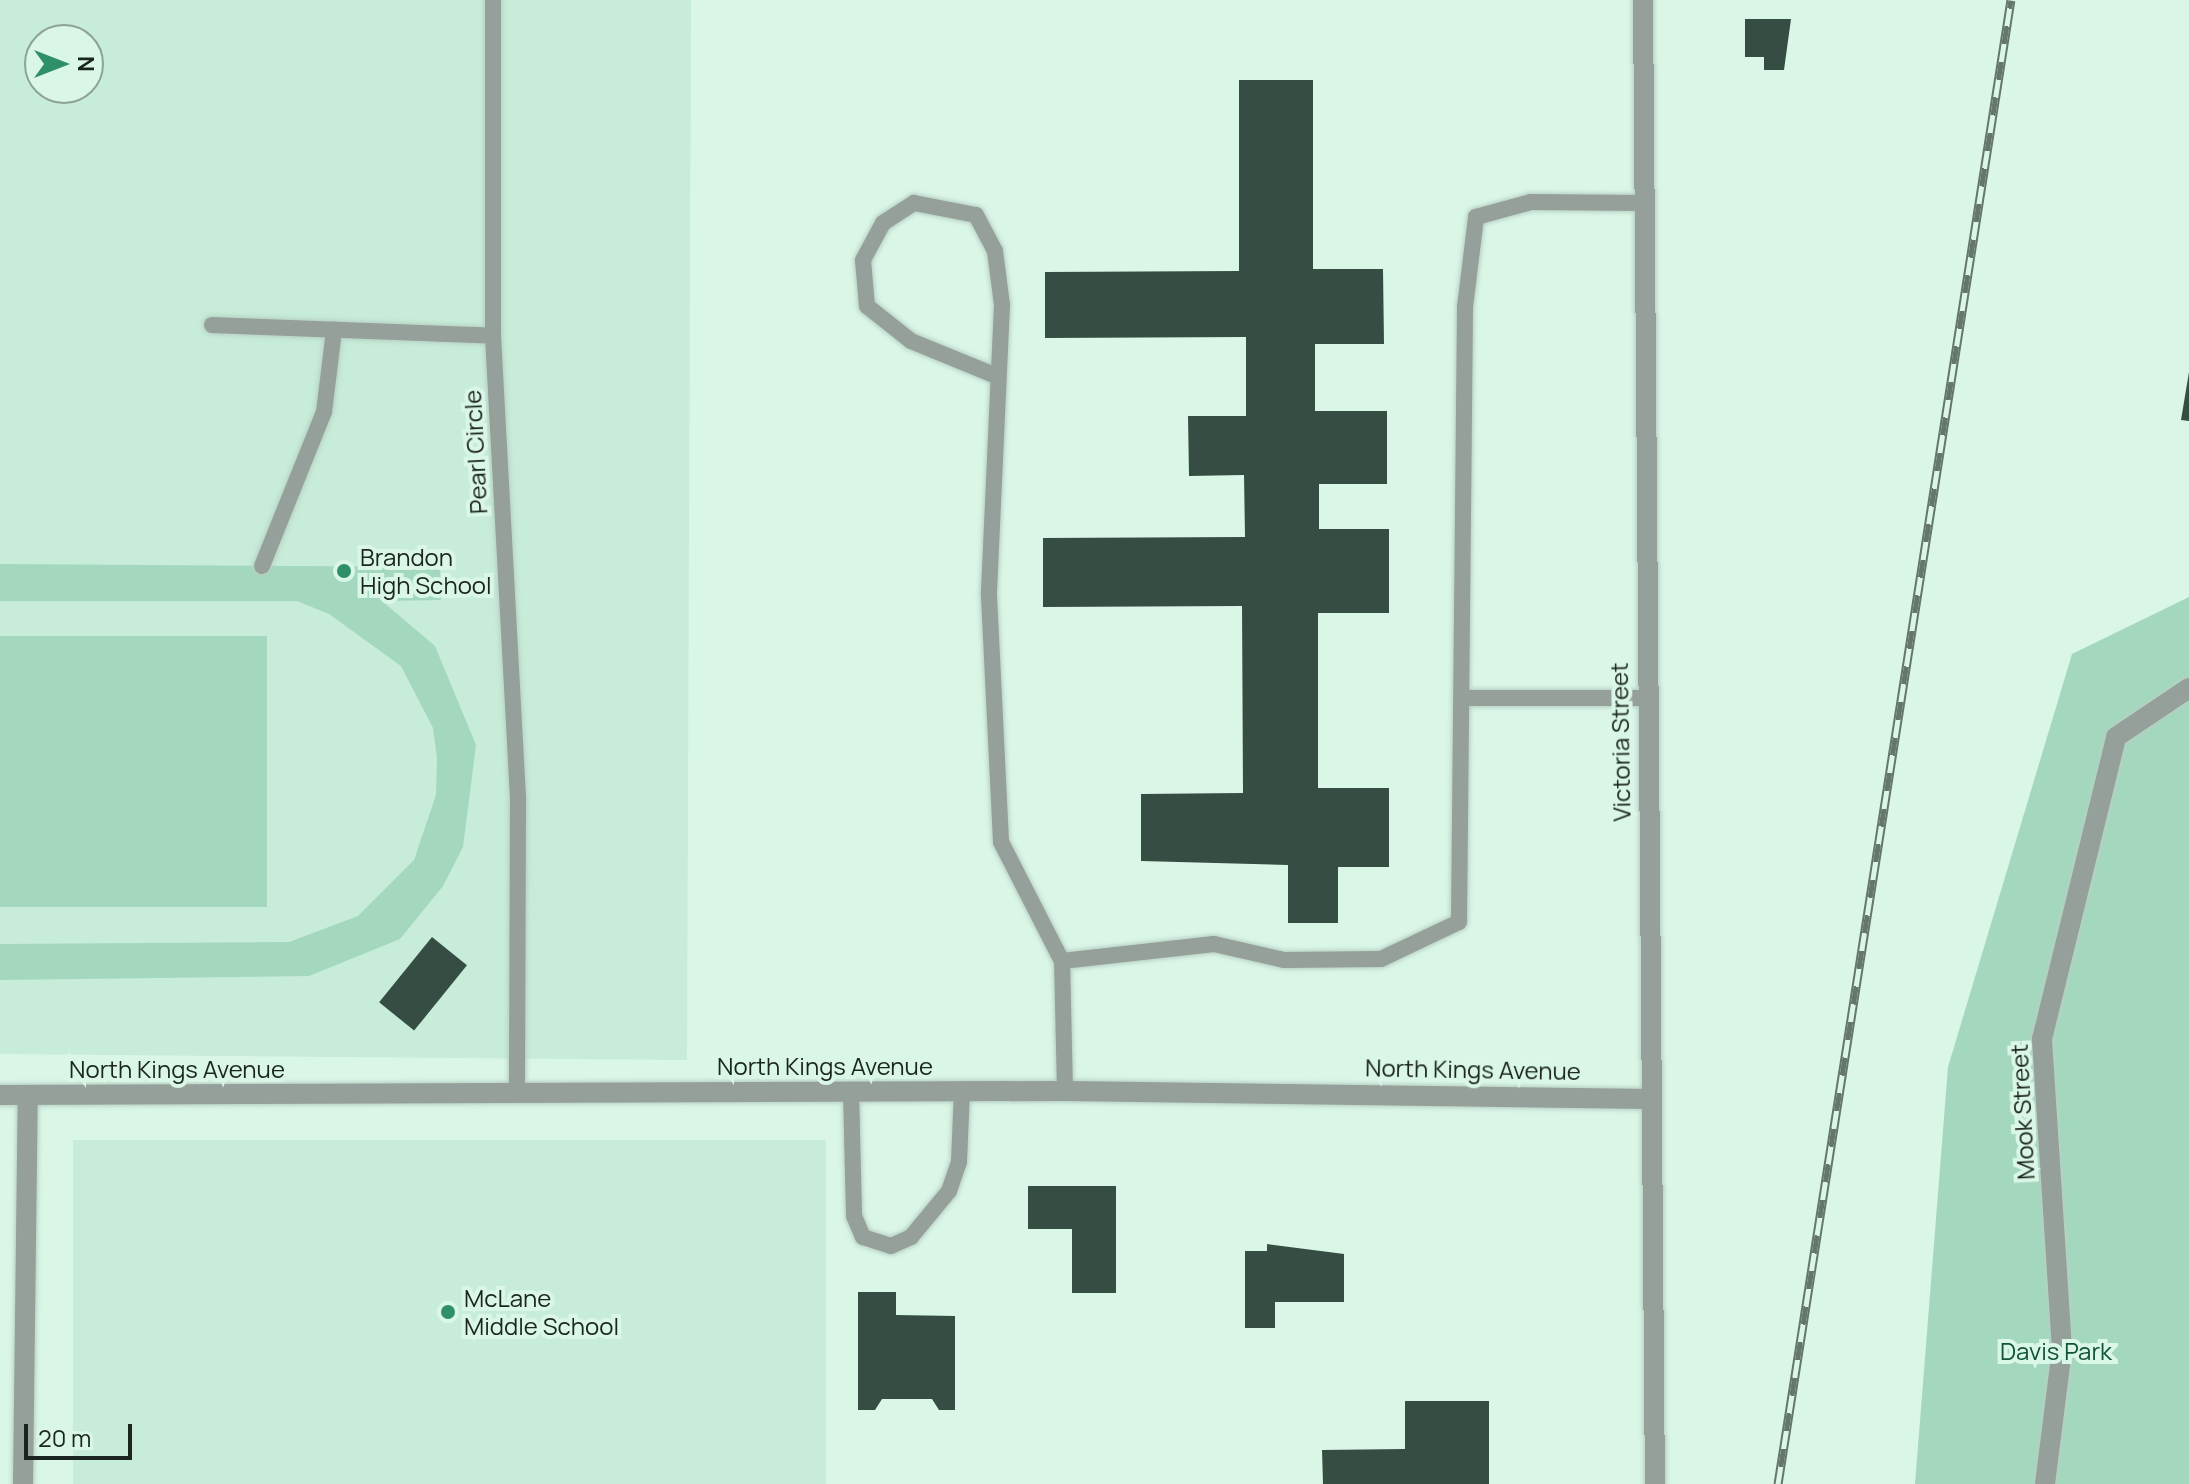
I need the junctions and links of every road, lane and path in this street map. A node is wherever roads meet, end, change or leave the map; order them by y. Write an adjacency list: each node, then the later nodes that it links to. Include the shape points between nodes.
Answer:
1 (493, 0): 6 (lane, Pearl Circle)
2 (1643, 0): 3 (street, Victoria Street)
3 (1644, 203): 10 (lane, via 1531,202 1476,217 1465,307); 11 (street, Victoria Street)
4 (212, 325): 5 (lane)
5 (334, 330): 6 (lane); 8 (lane, via 324,412)
6 (493, 336): 16 (lane, Pearl Circle, via 518,798)
7 (994, 375): 7 (lane, via 1002,305 995,251 976,215 914,203 883,223 863,260 867,306 911,341); 12 (lane, via 989,596 1001,842)
8 (262, 566)
9 (2189, 688): 22 (street, Mook Street, via 2116,737 2042,1039 2062,1349)
10 (1463, 698): 11 (lane); 12 (lane, via 1459,922 1381,959 1284,960 1214,944)
11 (1645, 698): 19 (street, Victoria Street)
12 (1062, 961): 15 (lane)
13 (851, 1091): 14 (street, North Kings Avenue); 14 (lane, via 854,1216 863,1237 891,1246 911,1237 949,1191 959,1162); 16 (street, North Kings Avenue)
14 (962, 1091): 15 (street, North Kings Avenue)
15 (1065, 1091): 19 (street, North Kings Avenue)
16 (517, 1094): 18 (street, North Kings Avenue)
17 (0, 1095): 18 (street, North Kings Avenue)
18 (28, 1095): 20 (street)
19 (1650, 1099): 21 (street, Victoria Street)
20 (23, 1484)
21 (1655, 1484)
22 (2045, 1484)

